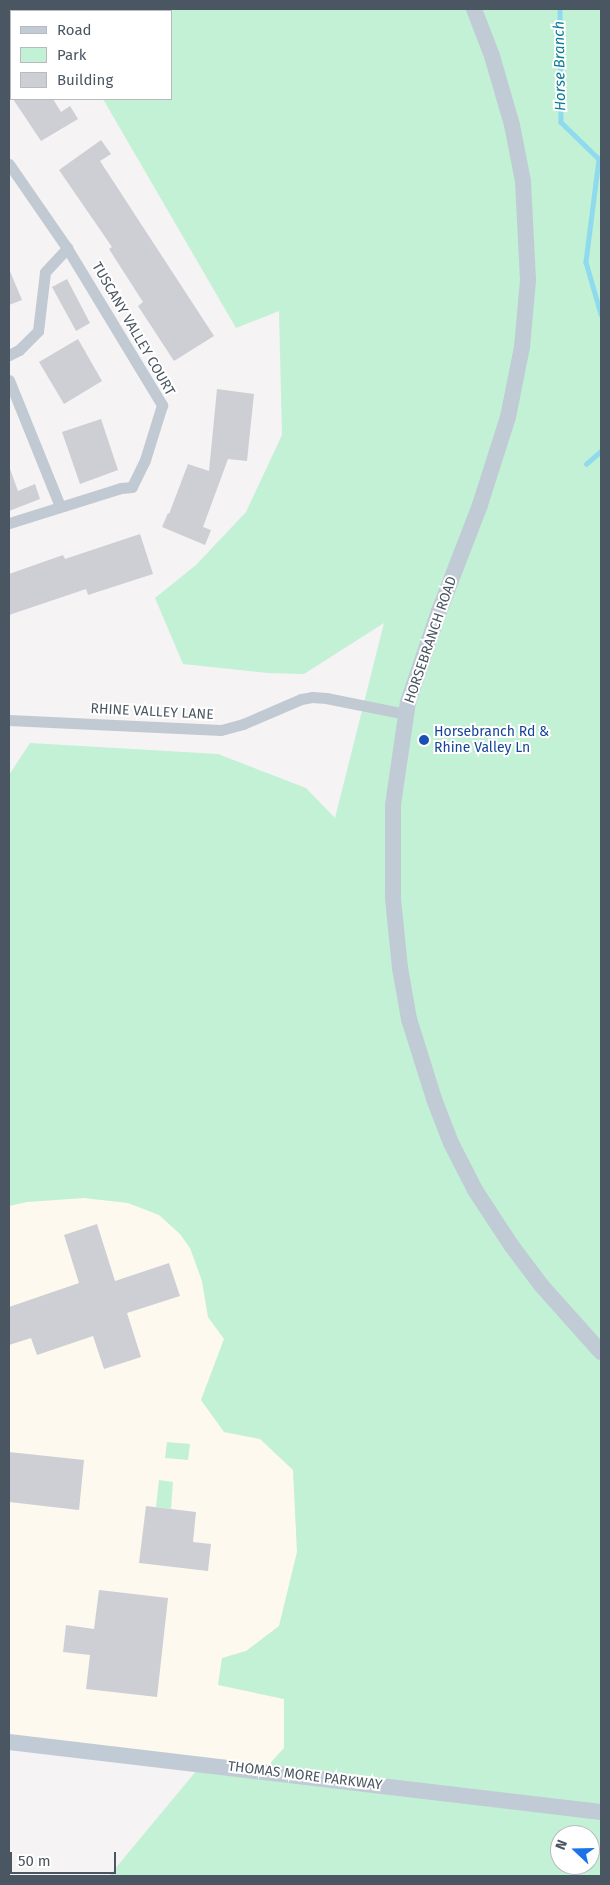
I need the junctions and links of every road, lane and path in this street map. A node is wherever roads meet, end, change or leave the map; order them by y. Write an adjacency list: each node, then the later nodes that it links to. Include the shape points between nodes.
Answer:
1 (474, 9): 8 (street, HORSEBRANCH ROAD, via 492,56 512,126 523,181 528,280 522,347 503,434 480,505 428,640)
2 (9, 164): 3 (street, TUSCANY VALLEY COURT)
3 (67, 248): 4 (street, via 45,272 38,331 19,350); 6 (street, TUSCANY VALLEY COURT, via 162,405 145,460 132,487)
4 (9, 355)
5 (9, 380): 6 (street)
6 (60, 506): 7 (street, TUSCANY VALLEY COURT)
7 (9, 523)
8 (406, 714): 9 (street, RHINE VALLEY LANE, via 312,697 221,730); 10 (street, HORSEBRANCH ROAD, via 393,805 393,899 400,968 420,1059 451,1144 475,1190 510,1245)
9 (9, 720)
10 (601, 1352)
11 (9, 1742): 12 (street, THOMAS MORE PARKWAY)
12 (601, 1812)

